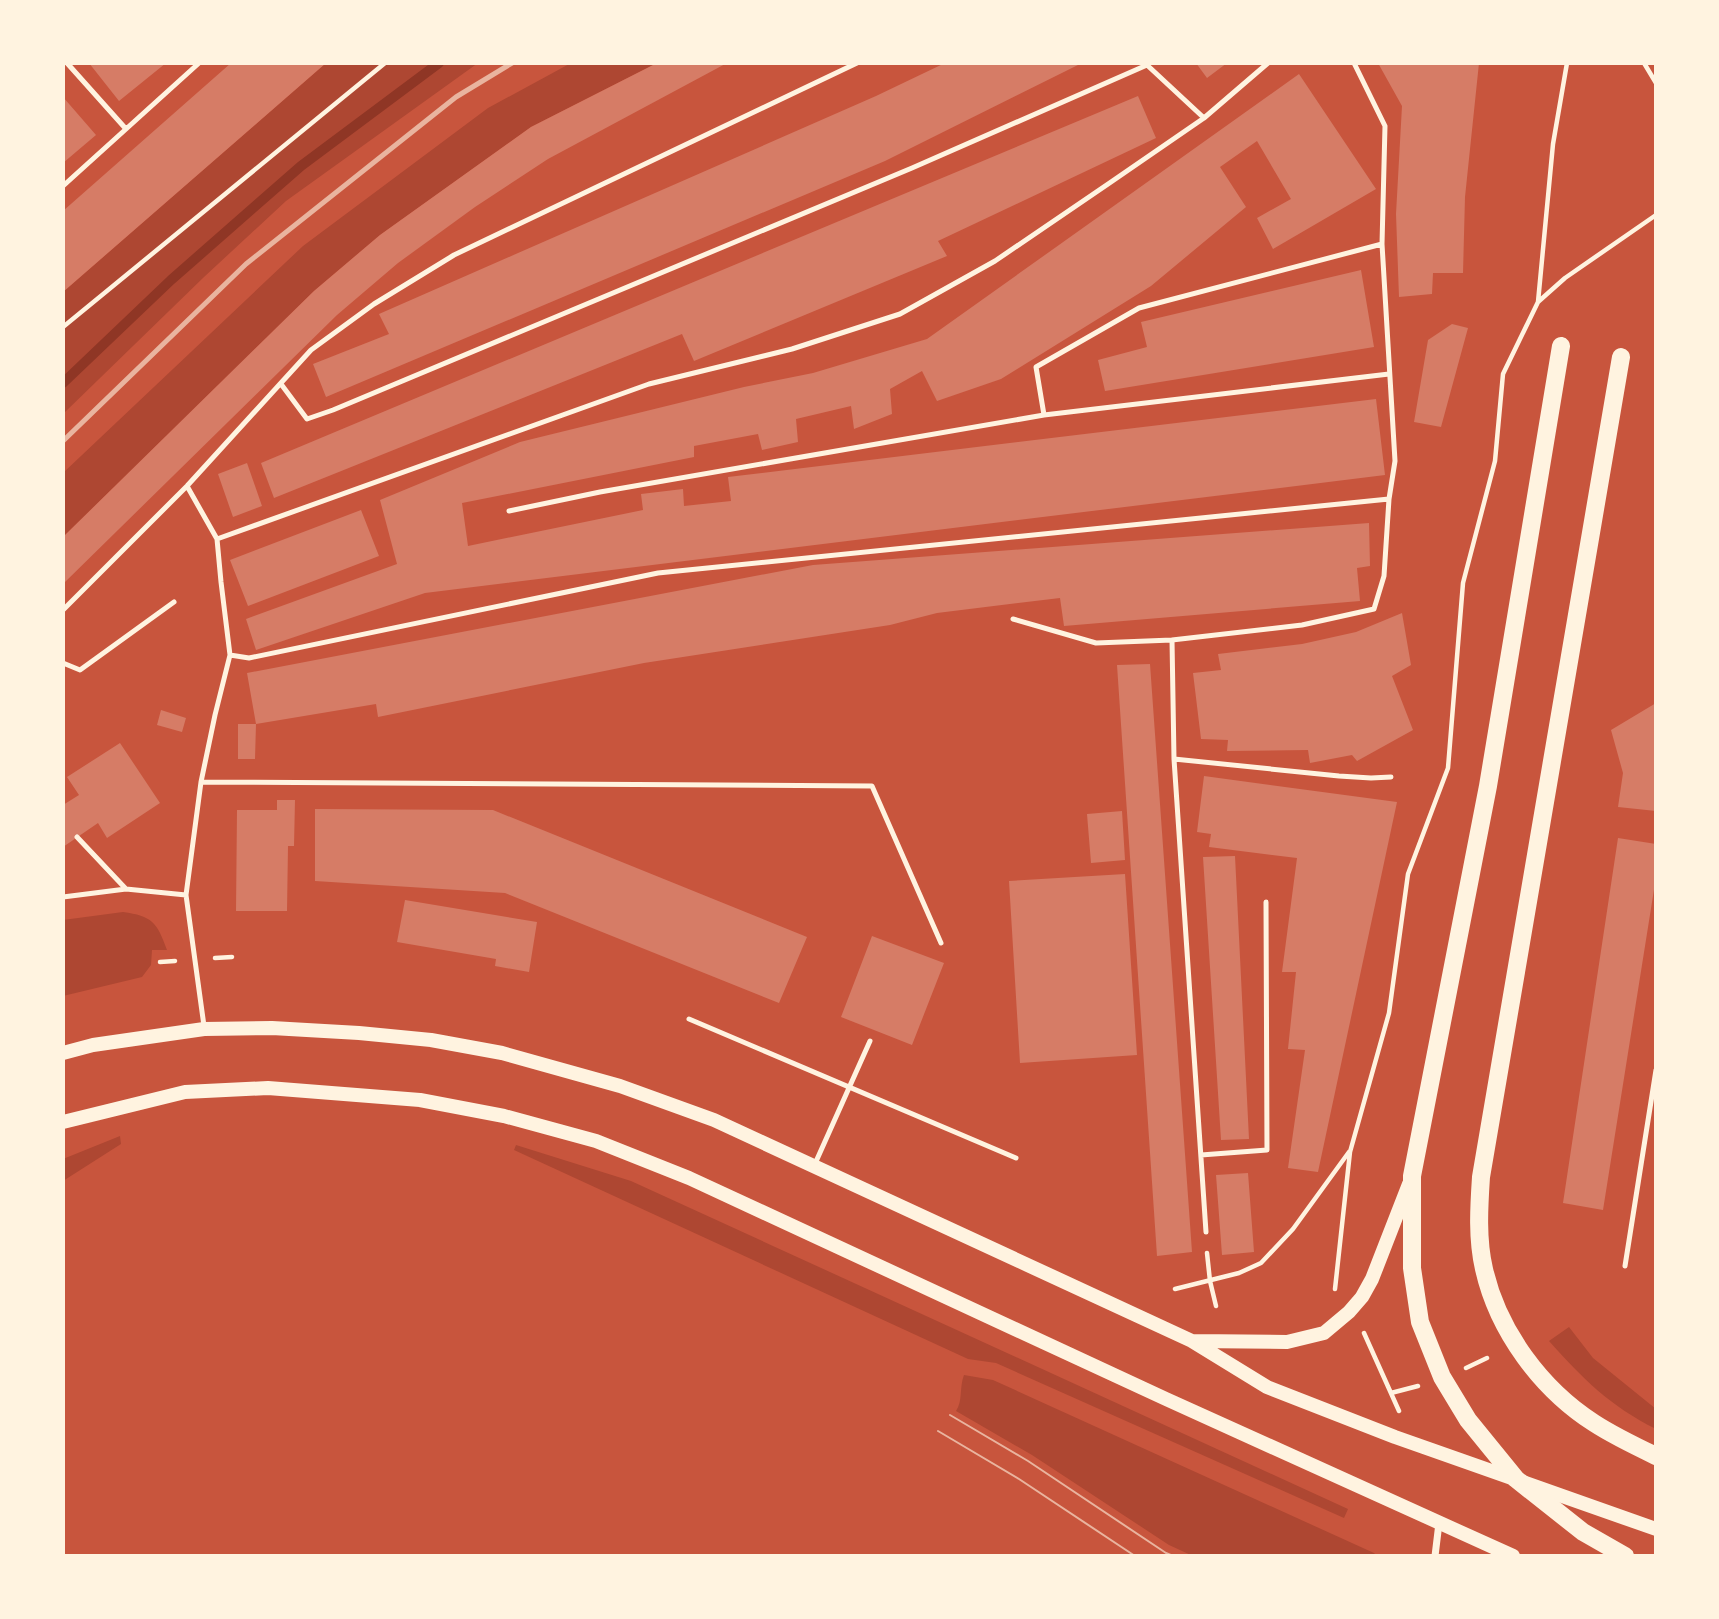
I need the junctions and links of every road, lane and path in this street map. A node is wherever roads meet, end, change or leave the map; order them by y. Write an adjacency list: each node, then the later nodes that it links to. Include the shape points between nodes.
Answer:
1 (68, 63): 11 (lane)
2 (199, 63): 11 (lane)
3 (385, 63): 16 (path)
4 (857, 63): 20 (lane, via 454,255 311,350)
5 (1268, 63): 10 (lane)
6 (1354, 63): 14 (lane, via 1385,126)
7 (1567, 63): 15 (path, via 1553,144)
8 (1644, 63): 9 (path)
9 (1656, 83)
10 (1204, 118): 20 (lane, via 1147,65 333,410 307,419); 25 (lane, via 995,261 900,314 792,349 649,384)
11 (126, 129): 12 (lane)
12 (63, 186)
13 (1656, 215): 15 (path)
14 (1382, 244): 19 (lane); 21 (lane, via 1139,309 1036,367)
15 (1538, 302): 48 (path, via 1503,374 1495,461 1463,583 1448,768 1408,874 1389,1013)
16 (63, 327)
17 (1561, 346): 52 (main road, via 1488,786)
18 (1621, 357): 67 (main road, via 1481,1177 1479,1222 1483,1268 1496,1307 1535,1370 1593,1423)
19 (1389, 374): 21 (lane); 23 (lane, via 1395,461)
20 (281, 384): 22 (lane)
21 (1044, 415): 24 (lane)
22 (187, 486): 25 (lane); 27 (lane)
23 (1389, 499): 29 (lane, via 1384,576 1374,609 1302,625); 30 (lane, via 658,573 248,658)
24 (509, 512)
25 (217, 539): 30 (lane)
26 (174, 602): 31 (lane, via 80,670)
27 (63, 610)
28 (1013, 619): 29 (lane, via 1096,643)
29 (1172, 640): 32 (lane)
30 (230, 654): 34 (lane)
31 (63, 663)
32 (1174, 759): 33 (lane); 49 (lane)
33 (1391, 777)
34 (201, 782): 37 (lane); 40 (lane, via 873,786)
35 (77, 837): 36 (lane)
36 (126, 889): 37 (lane); 38 (lane)
37 (186, 895): 42 (lane)
38 (63, 897)
39 (1266, 902): 49 (lane, via 1267,1150)
40 (941, 943)
41 (689, 1019): 46 (lane)
42 (204, 1029): 44 (main road); 51 (main road, via 359,1032 502,1053 620,1086 702,1116)
43 (870, 1041): 46 (lane)
44 (63, 1053)
45 (1656, 1070): 55 (lane)
46 (850, 1086): 50 (lane); 51 (lane)
47 (63, 1122): 69 (main road, via 185,1092 268,1088 420,1100 596,1141 689,1178)
48 (1350, 1152): 56 (path, via 1293,1229 1261,1263); 58 (path)
49 (1201, 1155): 53 (lane)
50 (1016, 1158)
51 (814, 1167): 61 (main road)
52 (1412, 1176): 61 (main road, via 1362,1297 1324,1334 1287,1342); 68 (main road, via 1412,1268 1420,1322 1441,1377 1468,1420)
53 (1206, 1233)
54 (1207, 1253): 56 (path)
55 (1625, 1266)
56 (1210, 1281): 57 (path); 59 (path)
57 (1175, 1289)
58 (1334, 1298)
59 (1216, 1306)
60 (1359, 1322): 65 (path)
61 (1192, 1341): 68 (main road, via 1267,1387)
62 (1487, 1358): 63 (path)
63 (1462, 1370)
64 (1422, 1385): 65 (path)
65 (1391, 1393): 66 (path)
66 (1403, 1418)
67 (1656, 1456)
68 (1516, 1479): 70 (main road); 73 (main road, via 1583,1532)
69 (1439, 1523): 71 (street); 72 (main road)
70 (1656, 1529)
71 (1435, 1556)
72 (1513, 1556)
73 (1625, 1556)

